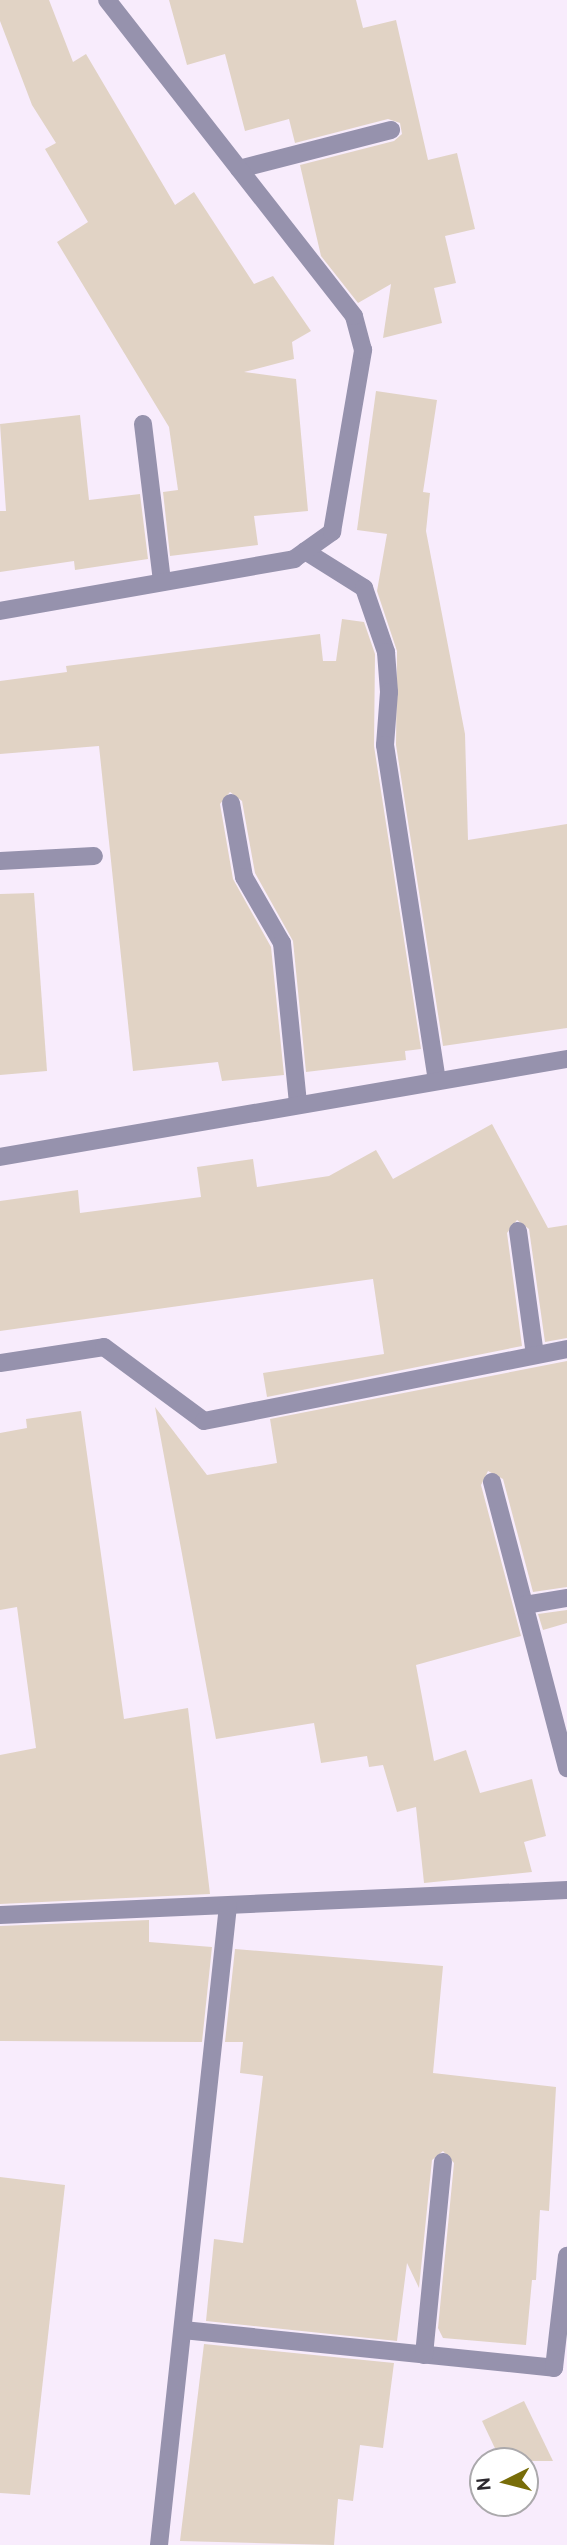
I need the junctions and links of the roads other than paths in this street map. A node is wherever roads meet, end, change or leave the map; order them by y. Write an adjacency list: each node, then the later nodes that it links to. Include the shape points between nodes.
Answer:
1 (107, 0): 3 (street)
2 (391, 130): 3 (street)
3 (239, 169): 5 (street, via 354,316 363,350 332,532)
4 (143, 424): 6 (street)
5 (305, 551): 6 (street, via 294,559); 12 (street, via 364,588 386,652 389,692 384,745)
6 (162, 582): 7 (street)
7 (0, 611)
8 (231, 803): 13 (street, via 244,877 282,943)
9 (94, 856): 10 (street)
10 (0, 861)
11 (567, 1059): 12 (street)
12 (437, 1079): 13 (street)
13 (298, 1103): 14 (street)
14 (0, 1157)
15 (518, 1231): 17 (street)
16 (567, 1349): 17 (street)
17 (535, 1356): 18 (street, via 204,1421 104,1348)
18 (0, 1363)
19 (492, 1482): 21 (street)
20 (567, 1598): 21 (street)
21 (525, 1605): 22 (street)
22 (567, 1768)
23 (567, 1890): 24 (street)
24 (228, 1906): 25 (street); 28 (street)
25 (0, 1915)
26 (443, 2162): 29 (street)
27 (567, 2256): 29 (street, via 554,2368)
28 (183, 2330): 29 (street); 30 (street)
29 (424, 2355)
30 (159, 2545)

